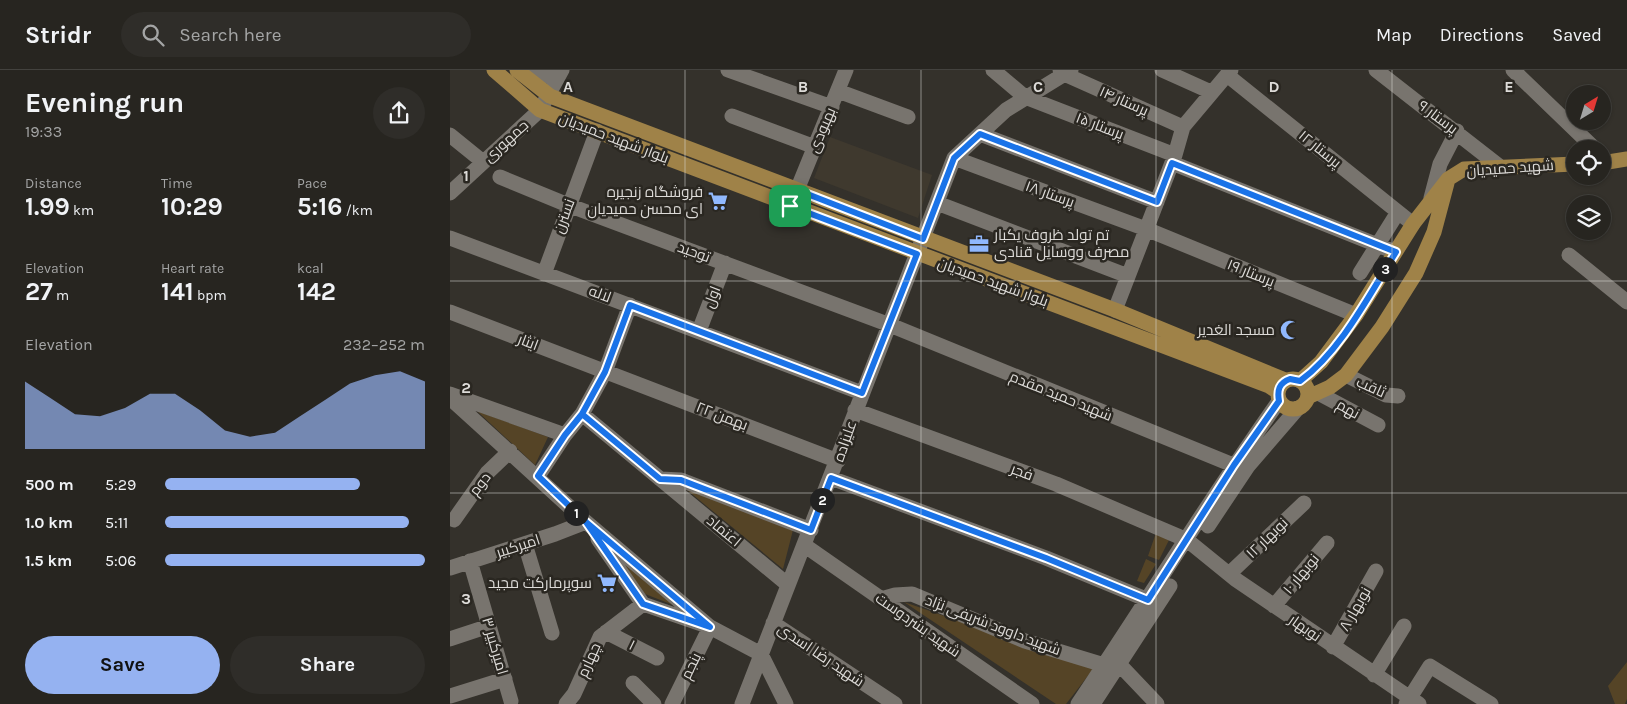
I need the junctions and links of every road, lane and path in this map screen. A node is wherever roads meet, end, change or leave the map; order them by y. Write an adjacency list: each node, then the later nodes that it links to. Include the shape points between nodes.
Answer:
1 (494, 70): 17 (main road, بلوار شهید حمیدیان)
2 (562, 70): 10 (street, via 534,77); 14 (street)
3 (728, 70): 16 (street)
4 (993, 70): 15 (street)
5 (1162, 70): 13 (street)
6 (1376, 70): 22 (street, پرستار ۹)
7 (1512, 70): 25 (street)
8 (844, 71): 12 (street, بهبودی)
9 (1065, 71): 15 (street); 20 (street, پرستار ۱۴)
10 (520, 72): 14 (main road, بلوار شهید حمیدیان)
11 (1229, 72): 13 (street); 45 (street, پرستار ۱۲)
12 (838, 91): 16 (street, بهبودی); 19 (street)
13 (1211, 92): 20 (street)
14 (550, 96): 17 (street, جمهوری); 26 (main road, بلوار شهید حمیدیان)
15 (1025, 98): 23 (street); 30 (street, پرستار ۱۵)
16 (832, 107): 27 (street, بهبودی)
17 (540, 110): 21 (main road, بلوار شهید حمیدیان); 33 (street, جمهوری)
18 (732, 116): 27 (street)
19 (908, 116)
20 (1183, 127): 30 (street)
21 (597, 131): 28 (main road, بلوار شهید حمیدیان); 43 (street, نسترن)
22 (1457, 132): 35 (street, پرستار ۹); 40 (street, via 1440,164)
23 (980, 134): 29 (street); 41 (street)
24 (450, 135): 33 (street)
25 (1586, 140)
26 (670, 141): 28 (main road); 38 (main road, بلوار شهید حمیدیان)
27 (814, 147): 38 (street, بهبودی)
28 (665, 157): 44 (main road, بلوار شهید حمیدیان)
29 (954, 158): 42 (street, علیزاده); 47 (street, پرستار ۱۸)
30 (1173, 159): 41 (street); 50 (street, پرستار ۱۵)
31 (1627, 159): 32 (main road)
32 (1611, 160)
33 (482, 161): 39 (street, جمهوری)
34 (1566, 164): 35 (main road, شهید حمیدیان)
35 (1499, 166): 37 (main road, شهید حمیدیان, via 1464,169)
36 (500, 177): 43 (street, توحید)
37 (1448, 179): 40 (main road); 68 (main road, via 1434,232 1416,273 1382,327)
38 (797, 190): 44 (main road); 49 (main road, بلوار شهید حمیدیان)
39 (450, 193)
40 (1431, 198): 46 (main road)
41 (1157, 202): 47 (street)
42 (937, 203): 49 (street, علیزاده); 57 (street)
43 (568, 205): 54 (street, توحید); 55 (street, نسترن)
44 (790, 206): 52 (main road, بلوار شهید حمیدیان)
45 (1398, 212): 46 (street, پرستار ۱۲); 50 (street)
46 (1413, 224): 51 (main road)
47 (1146, 229): 57 (street); 64 (street, پرستار ۱۹)
48 (450, 238): 55 (street, لاله)
49 (923, 239): 52 (street, علیزاده); 58 (main road, بلوار شهید حمیدیان)
50 (1377, 247): 51 (street, پرستار ۱۵); 56 (street)
51 (1396, 252): 64 (main road)
52 (917, 254): 60 (main road, بلوار شهید حمیدیان); 65 (street, علیزاده)
53 (1569, 255): 59 (street)
54 (725, 263): 65 (street, توحید); 66 (street, اول)
55 (544, 274): 61 (street, لاله)
56 (1360, 274)
57 (1128, 276): 62 (street)
58 (1056, 288): 60 (main road); 62 (main road, بلوار شهید حمیدیان)
59 (1625, 298)
60 (1051, 303): 69 (main road, بلوار شهید حمیدیان)
61 (630, 305): 66 (street, لاله); 67 (street)
62 (1115, 310): 69 (main road, بلوار شهید حمیدیان)
63 (450, 312): 67 (street, ایثار)
64 (1356, 315): 69 (main road, via 1321,362)
65 (890, 325): 70 (street, علیزاده); 81 (street, شهید حمید مقدم)
66 (699, 331): 70 (street, لاله)
67 (605, 372): 76 (street); 80 (street, ۲۲ بهمن)
68 (1346, 375): 72 (street, ثاقب, via 1386,395); 74 (main road)
69 (1286, 388): 74 (main road, via 1306,387); 74 (main road, via 1286,407); 81 (street)
70 (862, 393): 75 (street, علیزاده)
71 (450, 394): 78 (street)
72 (1398, 396)
73 (450, 398): 79 (street)
74 (1308, 399): 77 (street, نهم); 89 (street, via 1248,466)
75 (855, 410): 80 (street, علیزاده); 89 (street, فجر, via 1056,484)
76 (582, 414): 78 (street); 84 (street, اعتماد)
77 (1378, 426)
78 (565, 435): 82 (street)
79 (510, 452): 82 (street); 86 (street, دوم, via 487,473)
80 (838, 461): 83 (street, علیزاده)
81 (1234, 465): 89 (street)
82 (538, 476): 87 (street)
83 (831, 478): 88 (street, علیزاده); 99 (street, via 1046,558)
84 (660, 479): 88 (street, اعتماد, via 681,480); 97 (street, اعتماد)
85 (1304, 502): 96 (street, نوبهار ۱۲)
86 (454, 520)
87 (586, 522): 91 (street, امیرکبیر); 100 (street); 105 (street)
88 (811, 530): 92 (street, علیزاده)
89 (1191, 543): 96 (street, نوبهار); 99 (street); 112 (street)
90 (1328, 543): 101 (street, نوبهار ۱۰)
91 (525, 544): 93 (street, امیرکبیر); 107 (street)
92 (804, 545): 97 (street, علیزاده); 98 (street, شهید بشردوست)
93 (470, 562): 94 (street, امیرکبیر); 103 (street, امیرکبیر ۳)
94 (450, 568)
95 (1376, 571): 109 (street, نوبهار ۸)
96 (1229, 574): 101 (street, نوبهار)
97 (787, 584): 102 (street, علیزاده)
98 (881, 599): 113 (street, شهید داوود شریفی نژاد, via 912,594 1025,641); 126 (street, شهید بشردوست)
99 (1148, 600): 113 (street)
100 (643, 604): 105 (street); 106 (street, چهارم)
101 (1274, 606): 109 (street, نوبهار)
102 (773, 623): 110 (street, علیزاده); 125 (street, شهید رضا اسدی)
103 (489, 626): 108 (street); 115 (street, امیرکبیر ۳)
104 (1404, 626): 114 (street)
105 (710, 627): 110 (street); 122 (street, پنجم)
106 (606, 632): 111 (street, ۱); 120 (street, چهارم, via 600,637 574,694)
107 (552, 633)
108 (450, 639)
109 (1333, 647): 114 (street, نوبهار)
110 (761, 654): 123 (street, علیزاده); 124 (street)
111 (657, 658)
112 (1119, 664): 128 (street); 129 (street)
113 (1104, 665): 127 (street)
114 (1374, 675): 119 (street, نوبهار)
115 (505, 679): 117 (street); 118 (street, امیرکبیر ۳)
116 (633, 683): 121 (street)
117 (450, 696)
118 (512, 701)
119 (1412, 702): 130 (street, via 1430,666)
120 (566, 704)
121 (654, 704)
122 (672, 704)
123 (742, 704)
124 (786, 704)
125 (895, 704)
126 (1032, 704)
127 (1078, 704)
128 (1093, 704)
129 (1157, 704)
130 (1491, 704)

